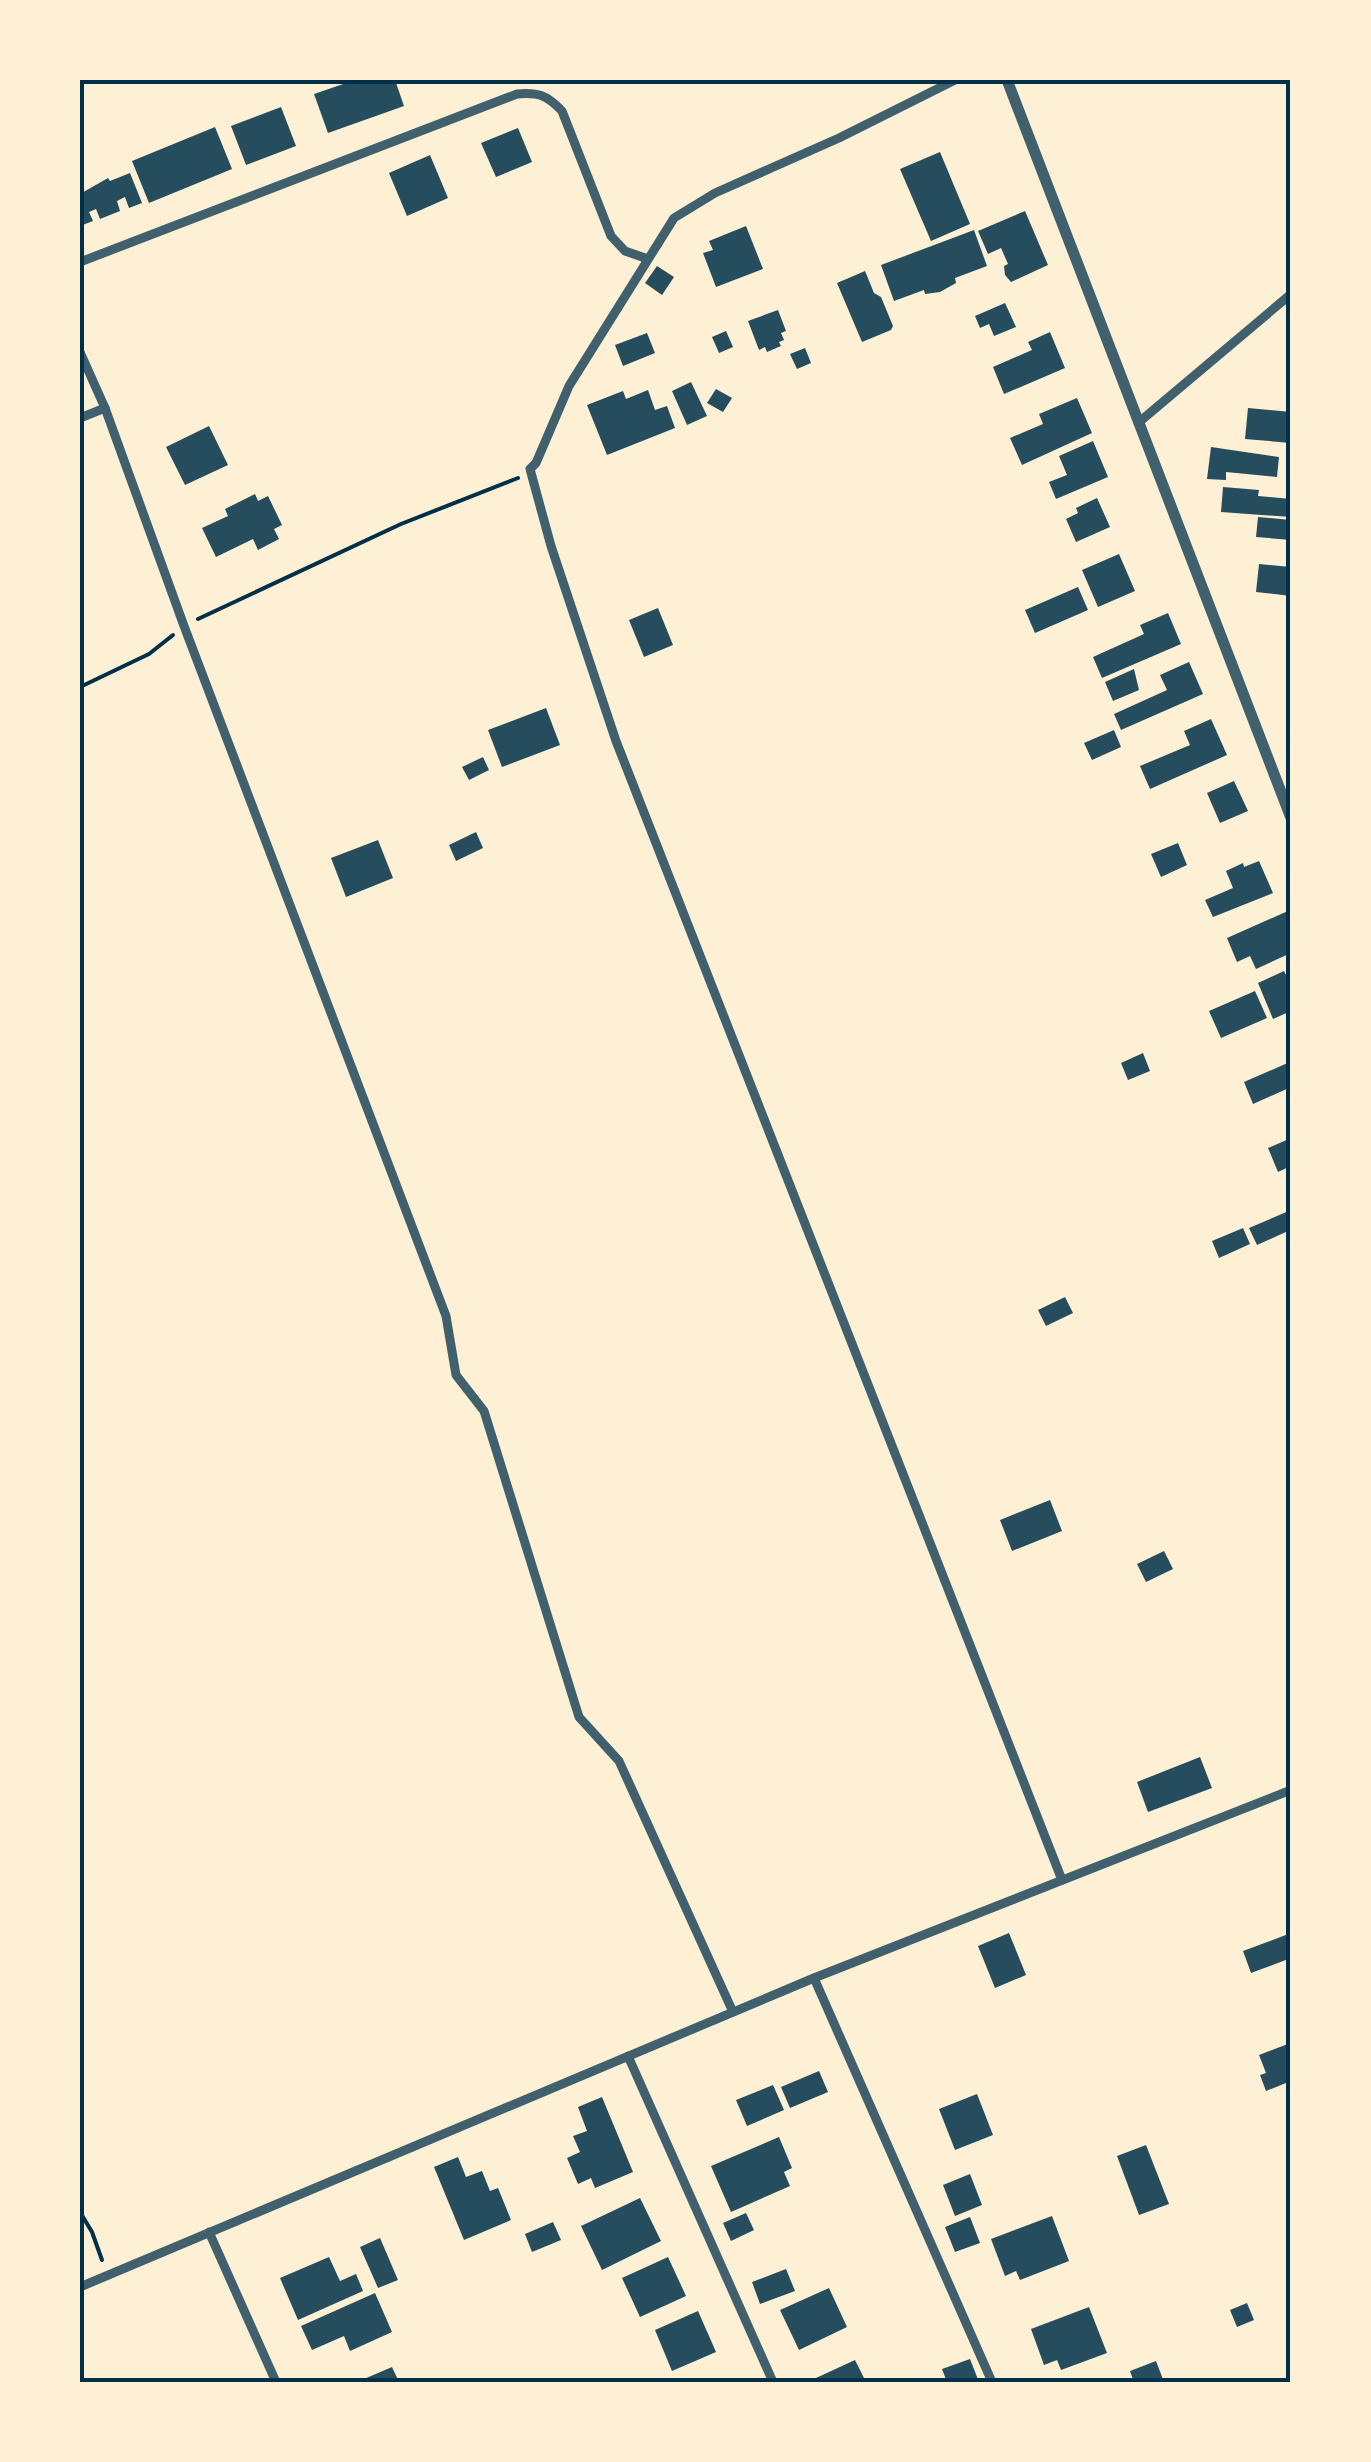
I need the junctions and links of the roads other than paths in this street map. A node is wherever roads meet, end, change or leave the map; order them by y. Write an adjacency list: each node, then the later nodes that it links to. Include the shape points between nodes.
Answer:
1 (955, 80): 3 (street, via 715,193 674,218)
2 (1007, 80): 9 (street)
3 (648, 258): 4 (street, via 625,251 610,236 562,111 536,92); 12 (street, via 569,386 530,469 616,741)
4 (80, 262)
5 (1291, 294): 9 (street)
6 (80, 352): 7 (street)
7 (105, 408): 8 (street); 14 (street, via 446,1316 456,1375 484,1412 579,1718 619,1762)
8 (80, 418)
9 (1138, 423): 10 (street)
10 (1291, 818)
11 (1291, 1790): 12 (street)
12 (1062, 1880): 13 (street)
13 (814, 1978): 14 (street); 20 (street)
14 (733, 2012): 15 (street)
15 (628, 2056): 16 (street); 19 (street)
16 (209, 2232): 17 (street); 18 (street)
17 (80, 2287)
18 (276, 2382)
19 (773, 2382)
20 (992, 2382)

